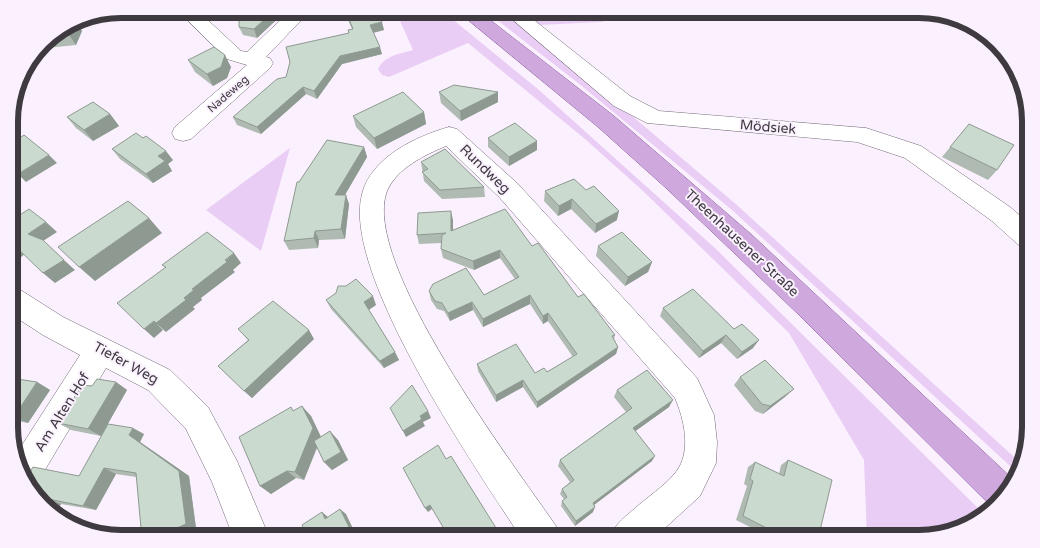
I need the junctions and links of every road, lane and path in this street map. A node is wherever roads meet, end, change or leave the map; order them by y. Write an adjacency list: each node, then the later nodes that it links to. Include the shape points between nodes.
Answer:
1 (194, 18): 5 (street, Nadeweg, via 234,55)
2 (294, 18): 5 (street, Nadeweg)
3 (475, 18): 11 (main road, Theenhausener Straße, via 578,99 714,215)
4 (519, 18): 7 (street, Mödsiek, via 622,101 656,118 858,134 913,152 1001,214)
5 (251, 60): 6 (street, Nadeweg, via 263,63)
6 (183, 134)
7 (1022, 233)
8 (18, 304): 9 (street, Tiefer Weg, via 54,326)
9 (101, 348): 10 (street, Am Alten Hof); 12 (street, Tiefer Weg, via 159,380 197,418 225,473)
10 (26, 469)
11 (1000, 491)
12 (248, 530)
13 (537, 530): 14 (street, Rundweg, via 440,382 398,306 369,220 373,194 394,164 449,134 508,190 686,388 698,415 701,442 698,463 688,484)
14 (637, 530)

